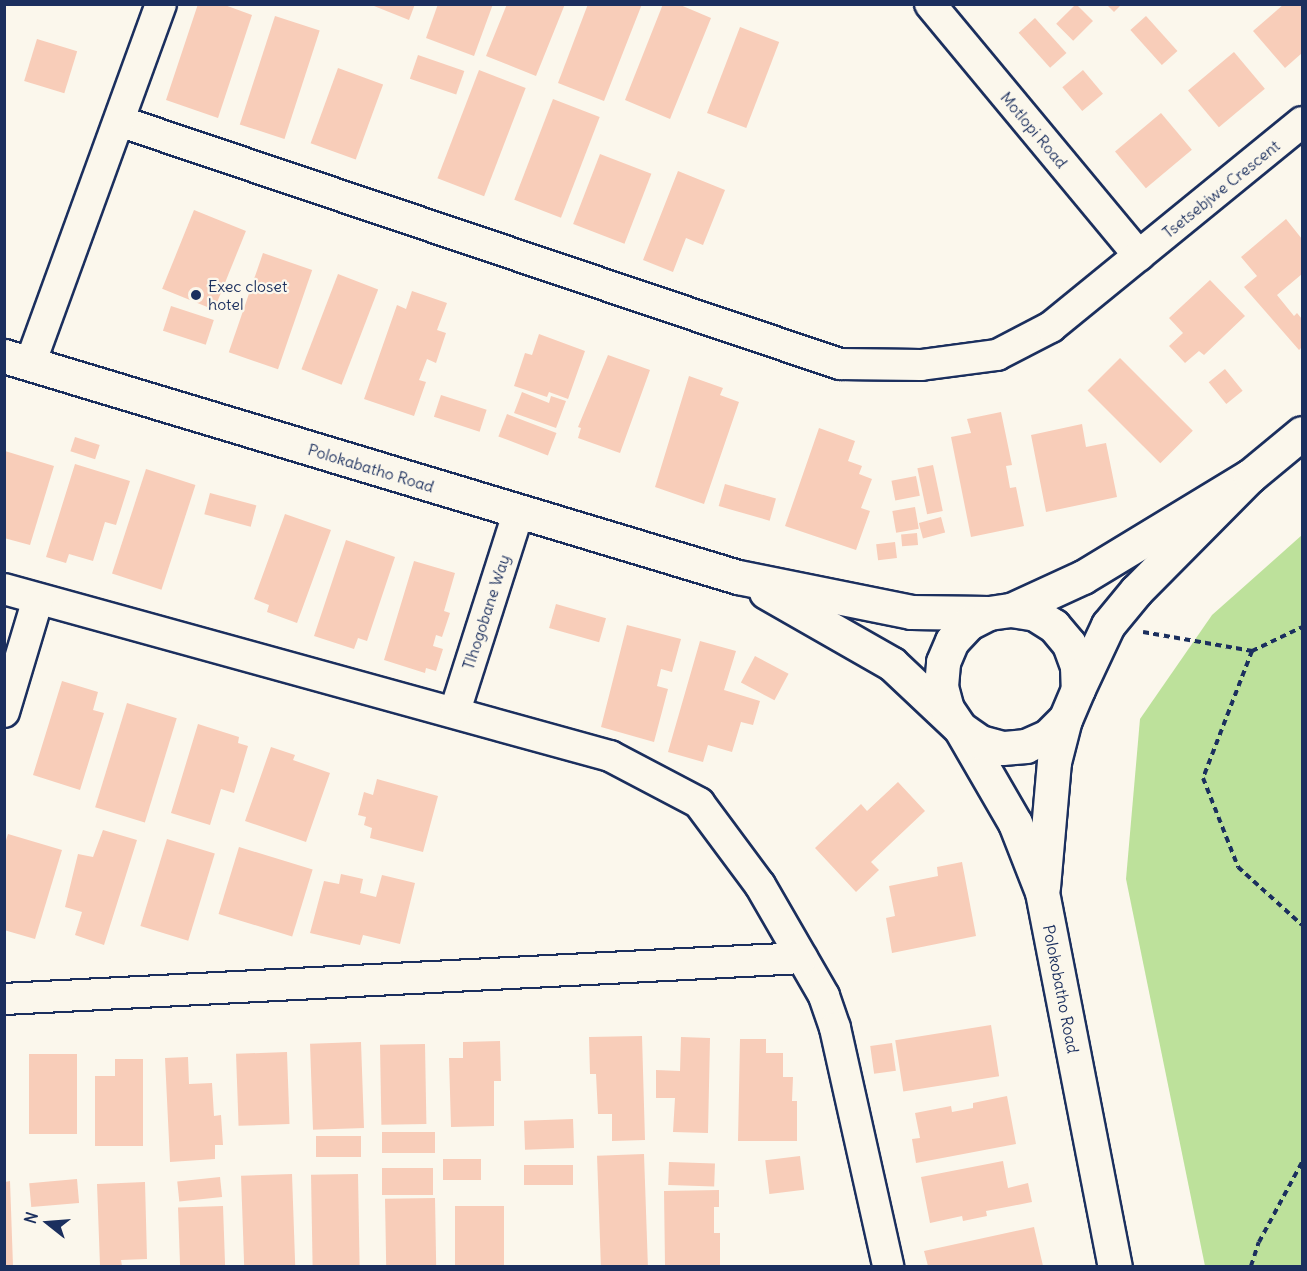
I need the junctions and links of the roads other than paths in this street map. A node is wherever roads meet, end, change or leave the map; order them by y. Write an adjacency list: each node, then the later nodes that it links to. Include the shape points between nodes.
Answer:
1 (161, 4): 3 (street)
2 (930, 4): 5 (street, Motlopi Road)
3 (119, 121): 5 (street, Tsetsebjwe Crescent, via 840,364 921,365 997,356 1051,327); 6 (street)
4 (1302, 122): 5 (street, Tsetsebjwe Crescent)
5 (1139, 256)
6 (17, 360): 9 (street, Polokabatho Road)
7 (1302, 433): 8 (street)
8 (1250, 476): 13 (street, via 1093,572); 14 (street, via 1107,625)
9 (518, 513): 10 (street, Polokabatho Road); 15 (street, Tlhogobane Way)
10 (738, 577): 13 (street, via 911,612); 18 (street, via 892,664)
11 (4, 589): 12 (street)
12 (38, 599): 15 (street); 16 (street)
13 (1000, 611): 14 (street, via 1035,615 1054,627 1069,644 1077,666); 18 (street, via 969,623 952,640 943,662 941,686 947,709)
14 (1078, 689): 17 (street)
15 (454, 711): 20 (street, via 610,756 699,803 760,885)
16 (4, 712)
17 (1065, 719): 18 (street, via 1048,736 1026,746 980,742); 19 (street, via 1054,762)
18 (960, 728): 19 (street, Polokobatho Road, via 1015,823)
19 (1042, 892): 23 (street, Polokobatho Road)
20 (802, 958): 21 (street); 22 (street, via 824,996 835,1028)
21 (4, 999)
22 (888, 1266)
23 (1115, 1266)

